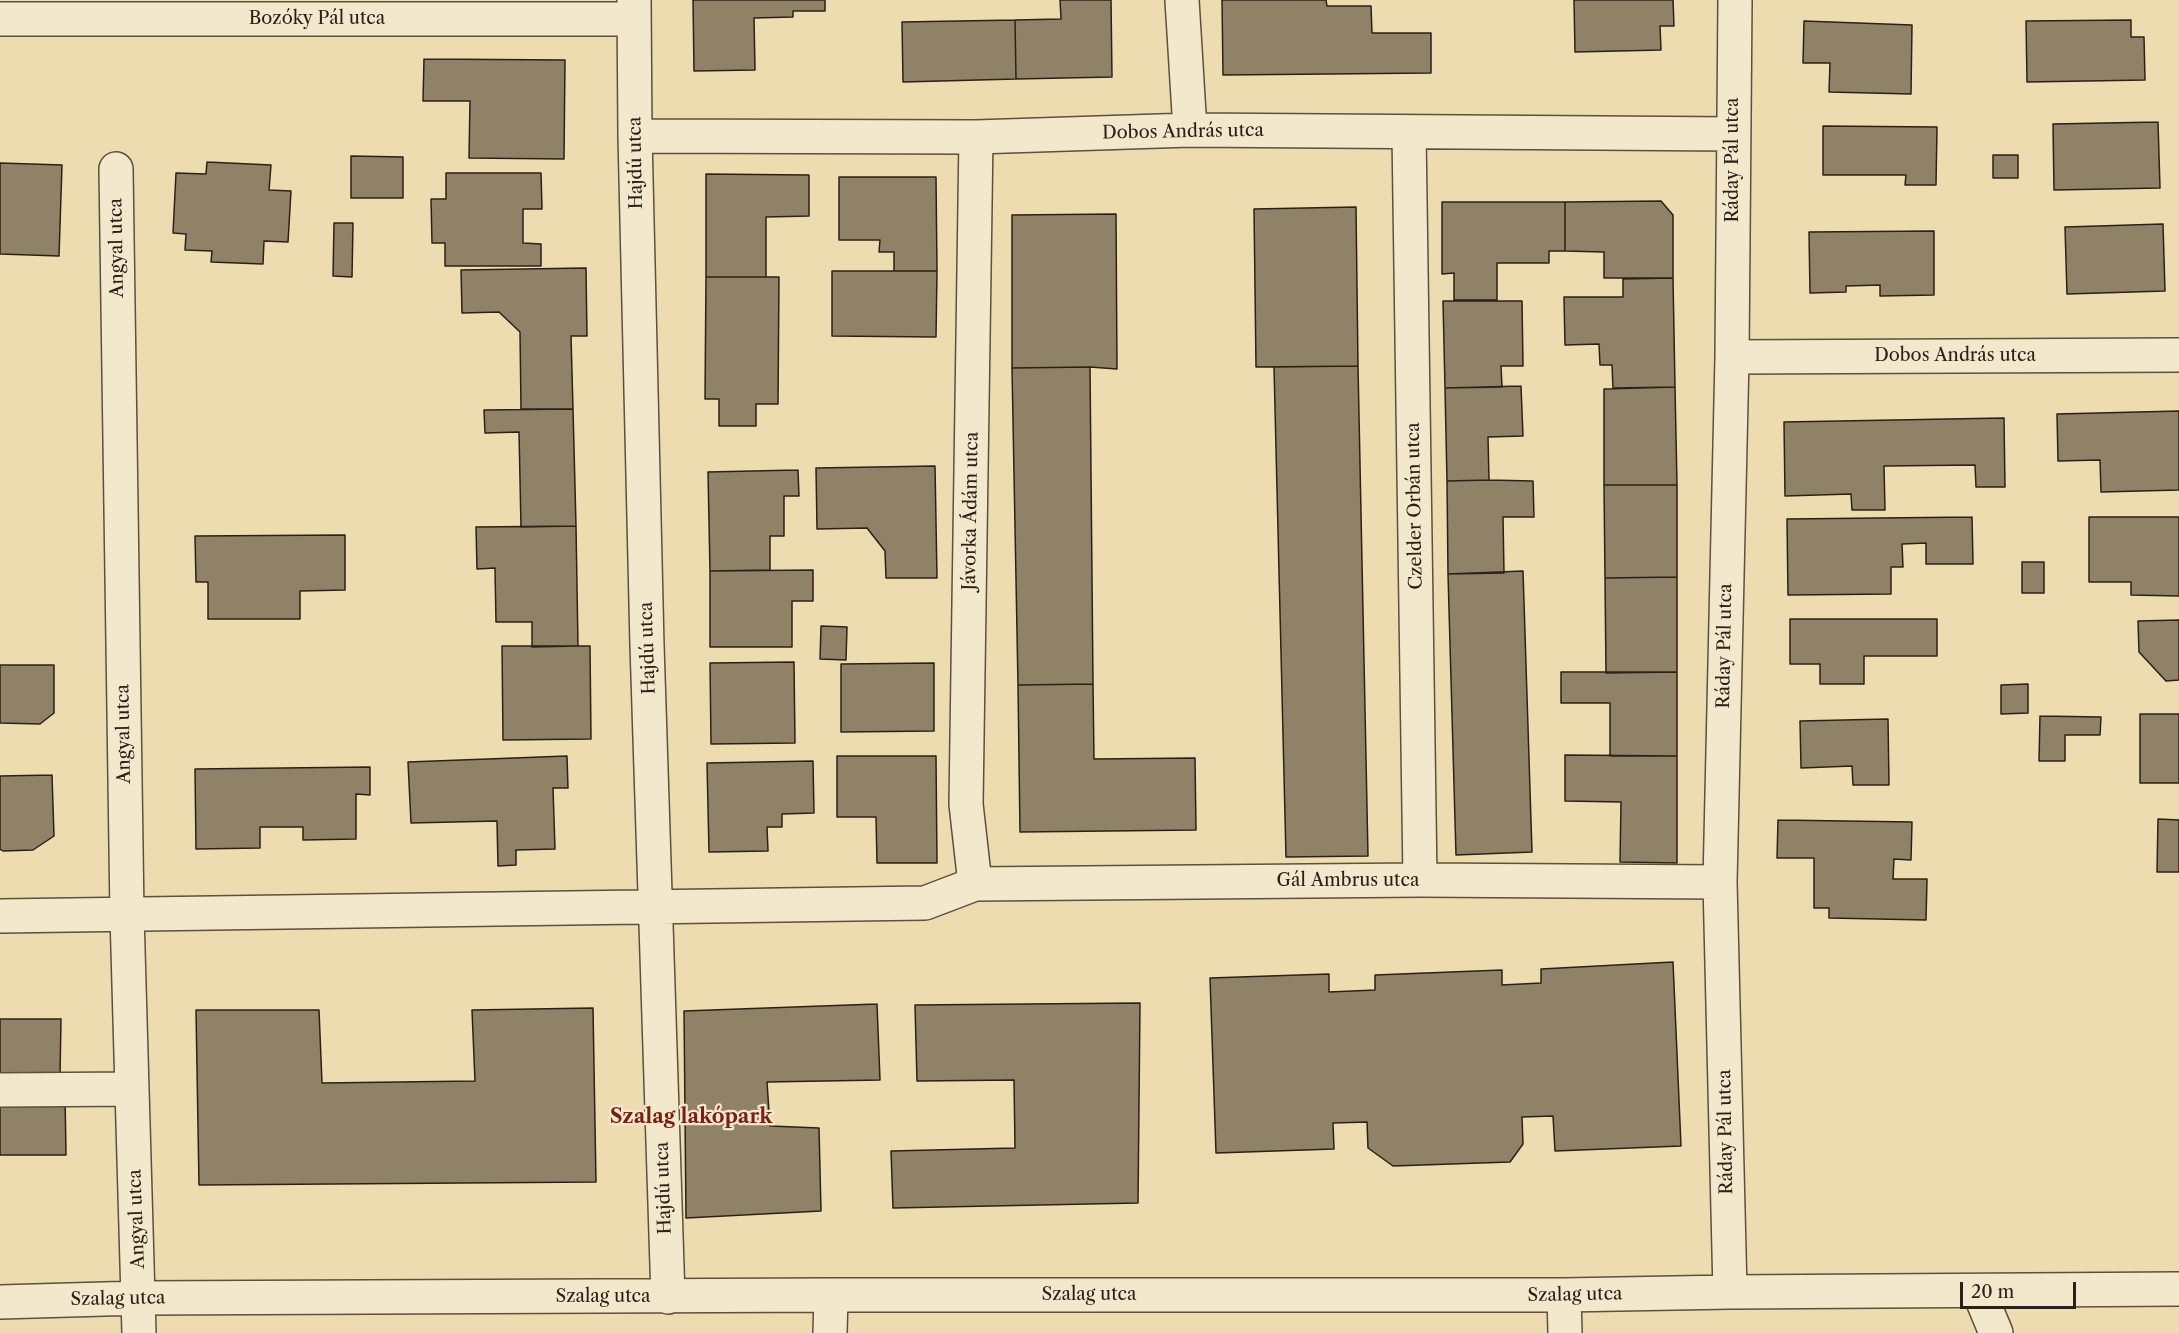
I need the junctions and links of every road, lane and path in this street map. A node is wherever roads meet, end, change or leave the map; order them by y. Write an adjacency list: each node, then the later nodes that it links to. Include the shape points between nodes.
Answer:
1 (1182, 0): 5 (street)
2 (1735, 0): 7 (street, Ráday Pál utca)
3 (634, 9): 4 (street, Bozóky Pál utca); 8 (street, Hajdú utca)
4 (0, 19)
5 (1190, 130): 6 (street, Dobos András utca); 9 (street, Dobos András utca)
6 (1409, 132): 7 (street, Dobos András utca); 13 (street, Czelder Orbán utca)
7 (1732, 134): 12 (street, Ráday Pál utca)
8 (635, 136): 9 (street, Dobos András utca); 16 (street, Hajdú utca)
9 (976, 137): 15 (street, Jávorka Ádám utca, via 966,804)
10 (116, 169): 17 (street, Angyal utca)
11 (2179, 355): 12 (street, Dobos András utca)
12 (1732, 357): 14 (street, Ráday Pál utca)
13 (1420, 880): 14 (street, Gál Ambrus utca); 15 (street, Gál Ambrus utca)
14 (1720, 882): 22 (street, Ráday Pál utca)
15 (975, 884): 16 (street, via 925,903)
16 (656, 906): 17 (street); 26 (street, Hajdú utca)
17 (127, 915): 18 (street); 19 (street, Angyal utca)
18 (0, 916)
19 (132, 1089): 20 (street); 27 (street, Angyal utca)
20 (0, 1090)
21 (2179, 1289): 23 (street, Szalag utca)
22 (1730, 1292): 23 (street, Szalag utca); 25 (street, Szalag utca)
23 (1979, 1292): 32 (street)
24 (831, 1294): 25 (street, Szalag utca); 26 (street, Szalag utca); 30 (street)
25 (1564, 1295): 31 (street)
26 (668, 1297): 27 (street, Szalag utca)
27 (140, 1298): 28 (street, Szalag utca); 29 (street, Angyal utca)
28 (0, 1302)
29 (139, 1333)
30 (830, 1333)
31 (1565, 1333)
32 (1996, 1333)

